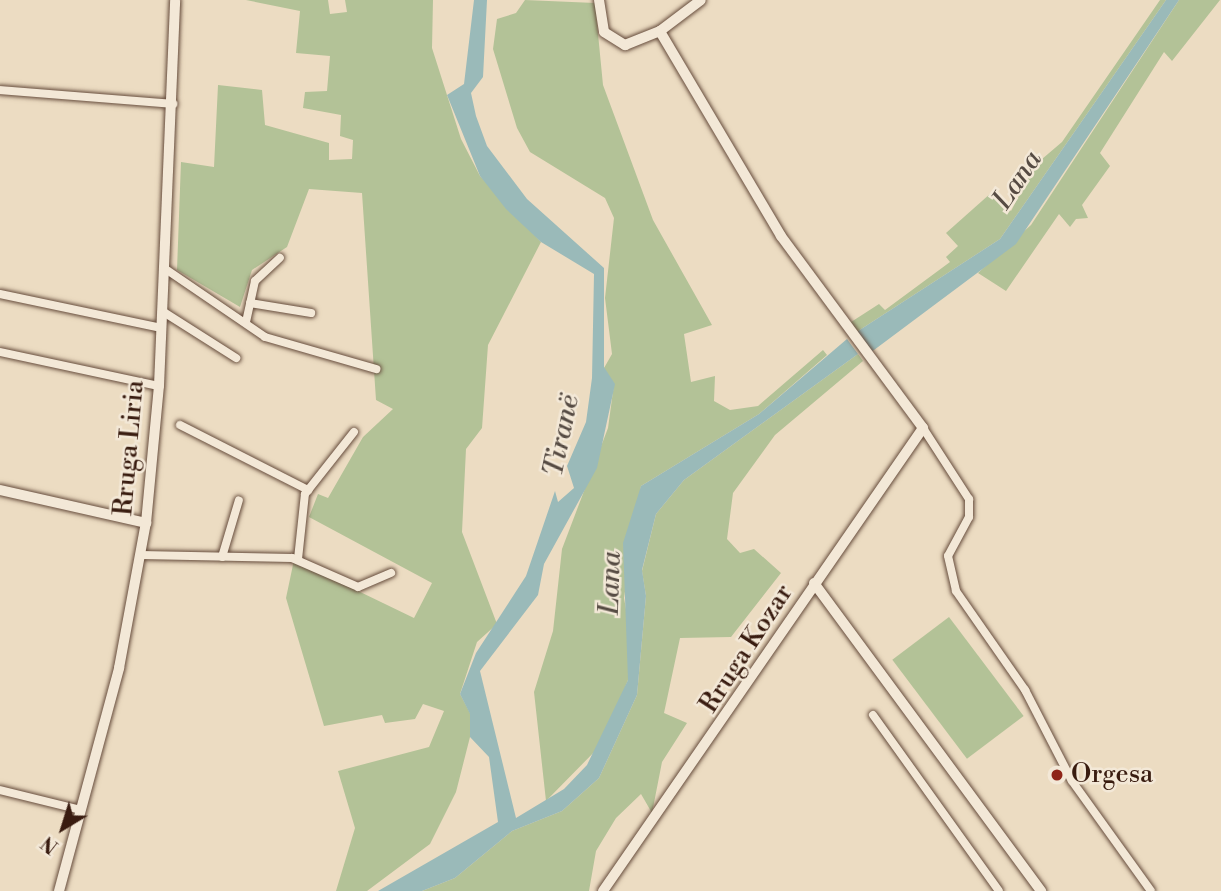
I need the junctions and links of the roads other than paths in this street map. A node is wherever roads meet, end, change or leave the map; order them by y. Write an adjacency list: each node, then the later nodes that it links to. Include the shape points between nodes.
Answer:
1 (175, 0): 6 (main road, Rruga Liria)
2 (599, 0): 4 (street, via 609,38 625,45)
3 (701, 0): 4 (street)
4 (660, 31): 20 (street, via 759,202)
5 (0, 90): 6 (street)
6 (173, 104): 8 (main road, Rruga Liria)
7 (280, 258): 10 (street, via 259,275)
8 (164, 268): 11 (main road, Rruga Liria); 13 (street)
9 (0, 295): 14 (street)
10 (250, 303): 12 (street); 13 (street)
11 (162, 311): 14 (main road, Rruga Liria); 16 (street)
12 (311, 313)
13 (246, 322): 17 (street, via 275,340)
14 (161, 328): 18 (main road, Rruga Liria)
15 (0, 352): 18 (street)
16 (236, 358)
17 (376, 369)
18 (159, 386): 25 (main road, Rruga Liria)
19 (180, 425): 23 (street)
20 (923, 428): 30 (street, Rruga Kozar); 38 (street, via 969,499 969,517 948,556 956,592 1025,690 1072,781)
21 (354, 432): 23 (street)
22 (0, 490): 25 (street)
23 (308, 490): 28 (street)
24 (239, 500): 27 (street)
25 (146, 523): 26 (main road, Rruga Liria)
26 (141, 555): 27 (street); 33 (main road, Rruga Liria)
27 (222, 557): 28 (street)
28 (298, 559): 29 (street, via 358,587)
29 (391, 573)
30 (814, 583): 35 (street, Rruga Kozar); 37 (street)
31 (873, 715): 36 (street)
32 (0, 790): 33 (street)
33 (81, 810): 34 (main road, Rruga Liria)
34 (60, 891)
35 (603, 891)
36 (999, 891)
37 (1041, 891)
38 (1151, 891)

